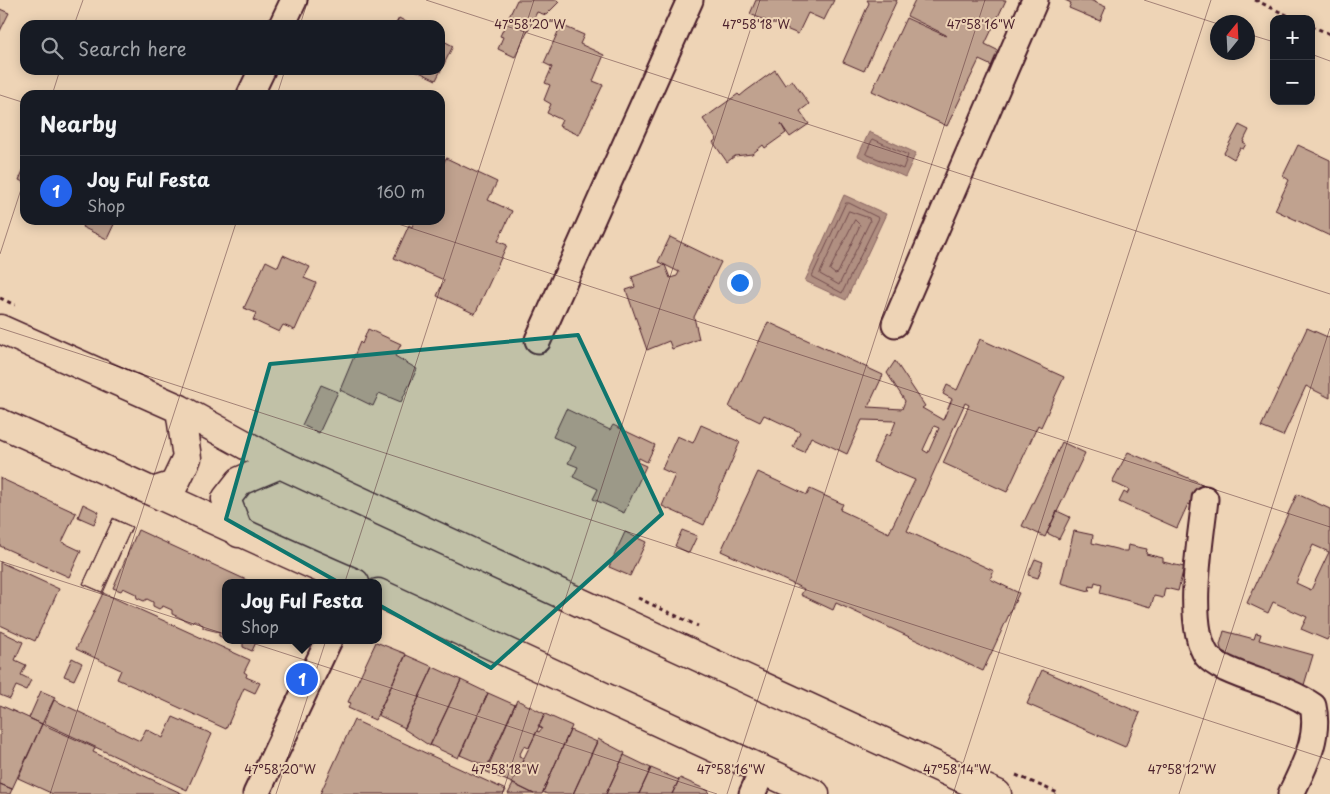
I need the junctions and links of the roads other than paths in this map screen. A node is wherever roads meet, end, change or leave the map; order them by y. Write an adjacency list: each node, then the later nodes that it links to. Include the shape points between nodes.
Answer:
1 (294, 0): 4 (street)
2 (690, 0): 9 (street)
3 (1035, 0): 7 (street)
4 (284, 20)
5 (260, 75): 6 (street)
6 (252, 90)
7 (896, 324)
8 (0, 329): 10 (main road)
9 (538, 340)
10 (180, 409): 12 (main road); 13 (main road, via 187,458 174,485)
11 (0, 423): 13 (main road)
12 (280, 464): 15 (main road, via 240,481 226,499); 20 (main road)
13 (155, 491): 15 (main road)
14 (1206, 499): 24 (street, via 1198,562 1196,616 1200,642 1208,658 1225,669 1295,694 1313,706 1316,720 1308,756)
15 (239, 533): 16 (main road)
16 (346, 579)
17 (382, 595): 19 (main road)
18 (327, 644): 21 (street)
19 (763, 770): 22 (street); 23 (main road)
20 (990, 793)
21 (256, 794)
22 (752, 794)
23 (815, 794)
24 (1291, 794)

